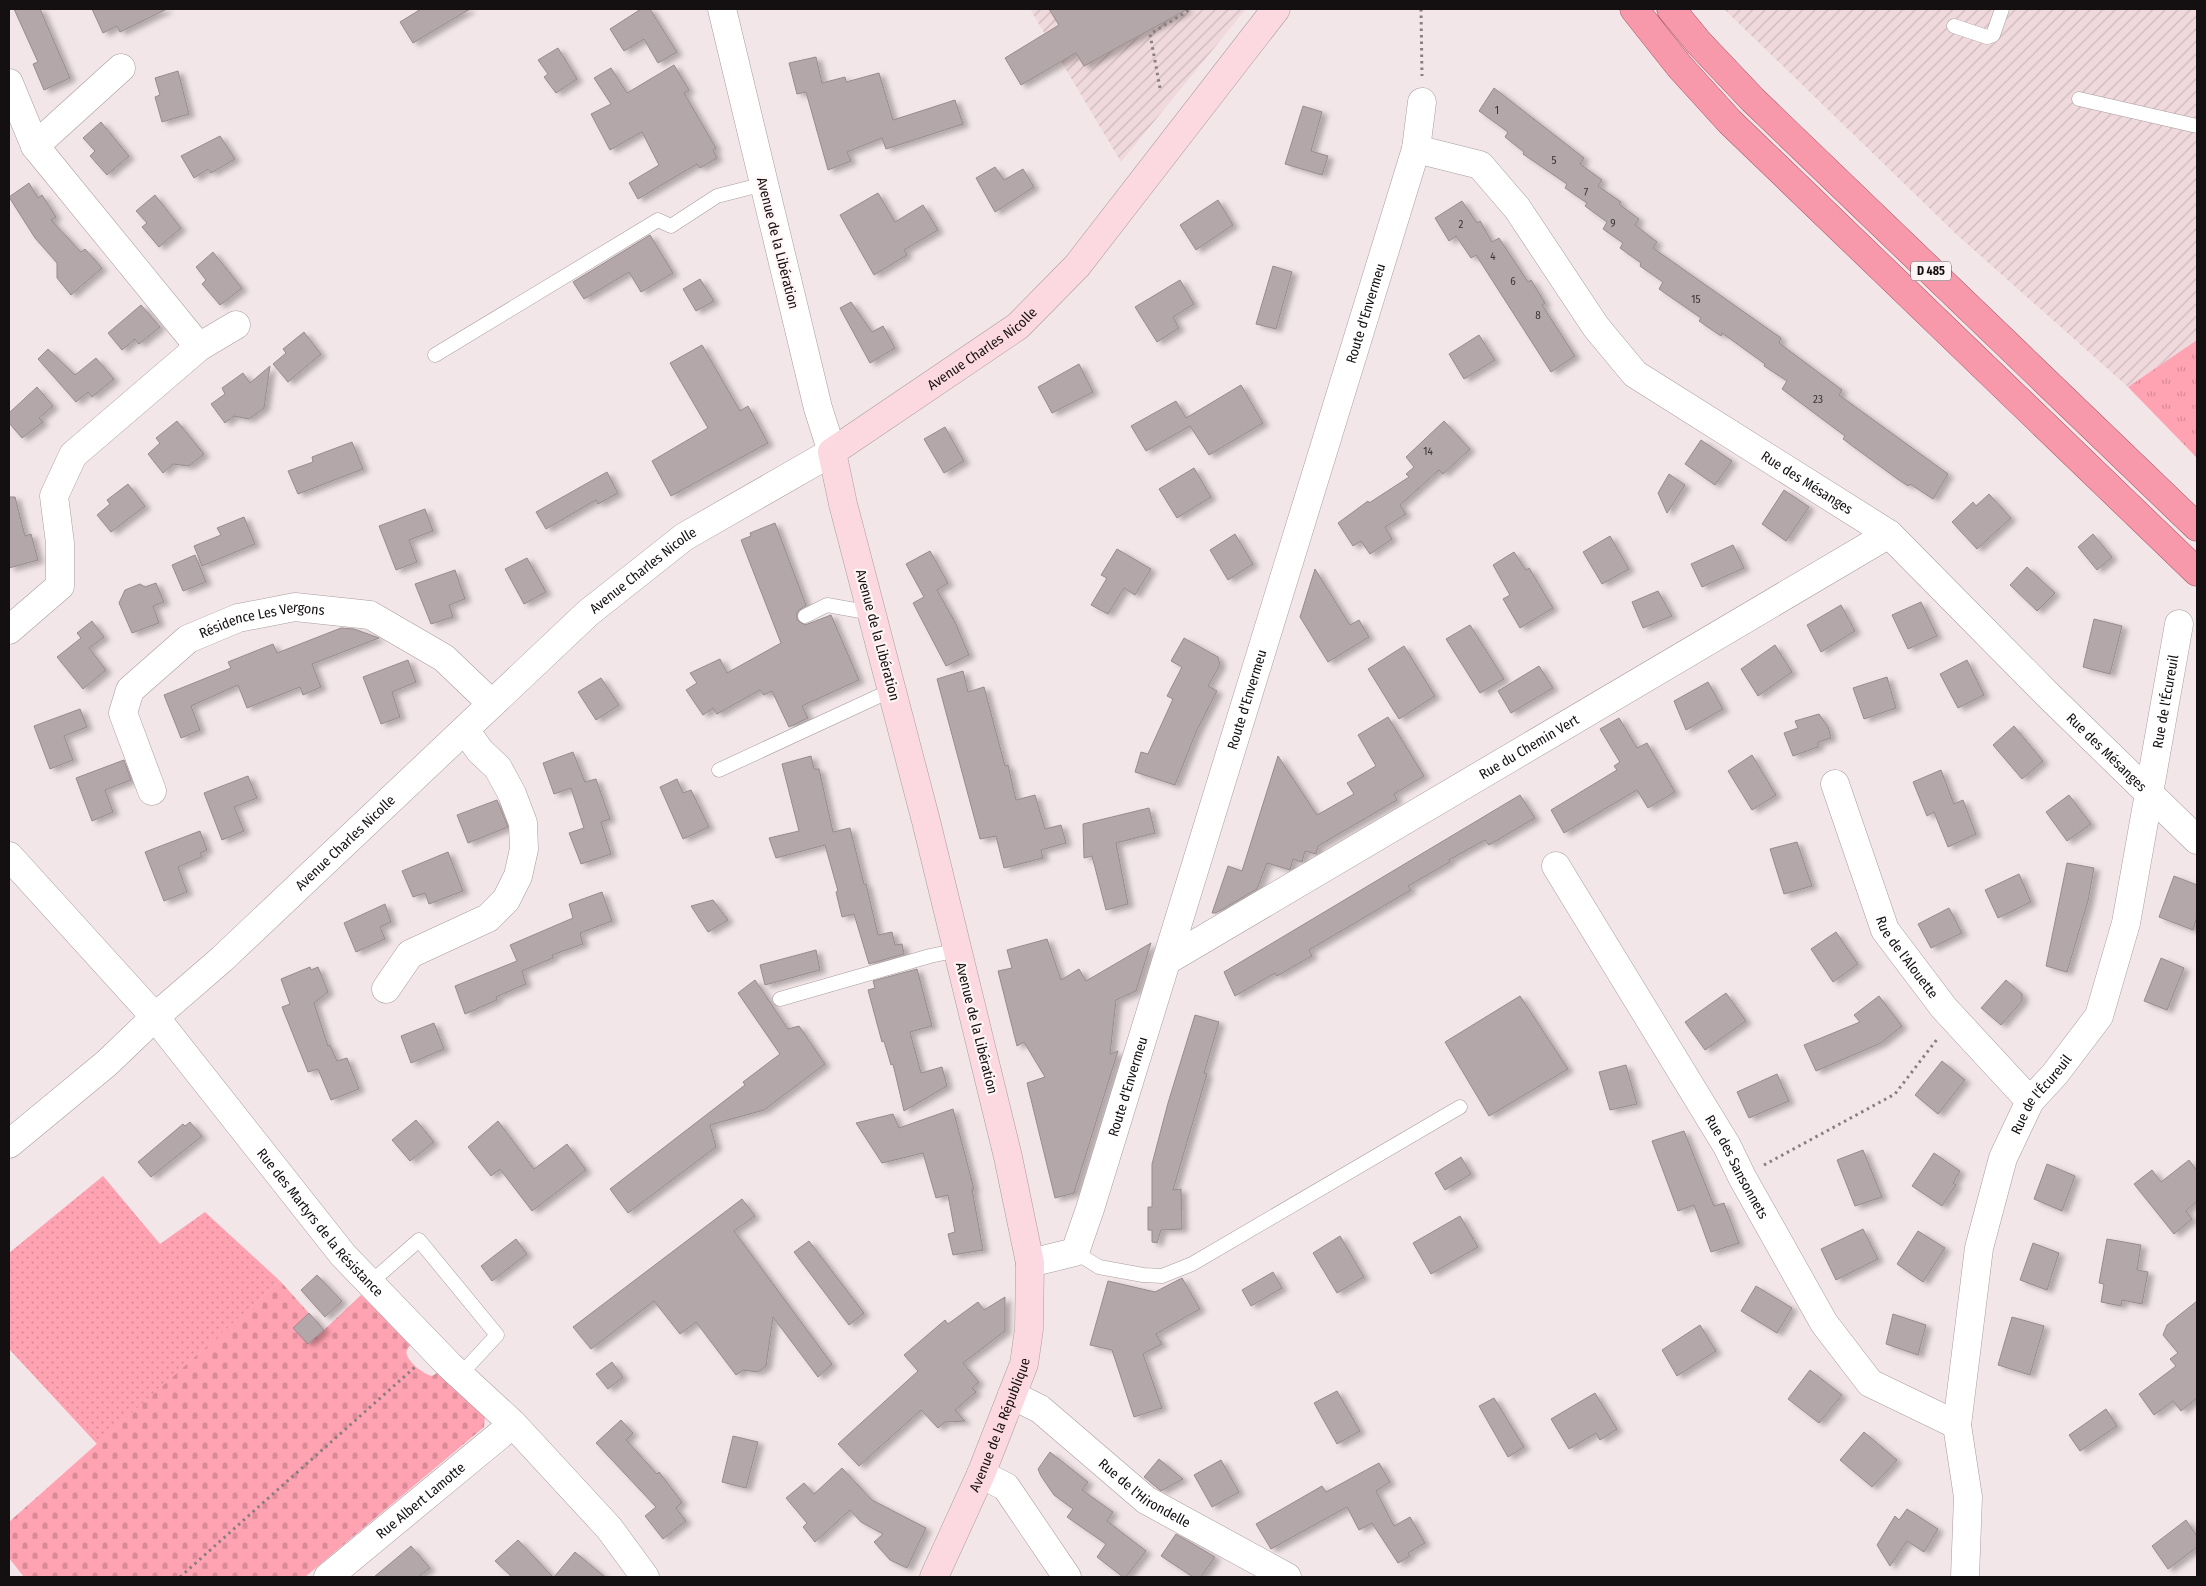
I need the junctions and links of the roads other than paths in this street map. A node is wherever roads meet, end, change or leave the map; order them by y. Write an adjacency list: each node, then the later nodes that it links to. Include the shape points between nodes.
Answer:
1 (722, 9): 14 (street, Avenue de la Libération)
2 (1276, 9): 18 (main road, Avenue Charles Nicolle, via 1078,266 1018,326)
3 (1634, 9): 21 (highway, D 485, via 1730,122)
4 (1671, 9): 19 (highway, D 485, via 1753,100)
5 (2002, 9): 6 (lane, via 1994,35 1987,37)
6 (1954, 26)
7 (121, 68): 12 (street)
8 (9, 83): 12 (street)
9 (2079, 99): 11 (lane)
10 (1422, 102): 13 (street, Route d'Envermeu)
11 (2197, 126)
12 (35, 146): 16 (street)
13 (1416, 149): 20 (street, Rue des Mésanges, via 1480,165 1517,208 1596,327 1635,374); 37 (street, Route d'Envermeu)
14 (764, 184): 17 (lane, via 717,196 671,226 658,220); 18 (street, Avenue de la Libération, via 818,408)
15 (236, 325): 16 (street)
16 (199, 347): 25 (street, via 73,455 54,496 60,543 60,586)
17 (435, 355)
18 (832, 452): 22 (main road, Avenue de la Libération); 27 (street, Avenue Charles Nicolle, via 684,537 588,613)
19 (2197, 527)
20 (1889, 534): 32 (street, Rue des Mésanges); 37 (street, Rue du Chemin Vert)
21 (2197, 572)
22 (872, 613): 23 (lane, via 827,605); 26 (main road, Avenue de la Libération)
23 (805, 616)
24 (2180, 624): 32 (street, Rue de l'Écureuil)
25 (9, 630)
26 (892, 690): 29 (lane); 36 (main road, Avenue de la Libération)
27 (492, 704): 28 (street, Avenue Charles Nicolle); 31 (street, Résidence Les Vergons, via 444,658 370,615 295,607 238,618 188,639 130,690 123,713)
28 (464, 730): 38 (street, via 498,768 523,822 524,849 518,876 506,900 488,918 410,954); 40 (street, Avenue Charles Nicolle, via 222,959)
29 (719, 770)
30 (1835, 784): 41 (street, Rue de l'Alouette, via 1885,930 1953,1019)
31 (152, 791)
32 (2148, 792): 33 (street, Rue des Mésanges); 41 (street, Rue de l'Écureuil, via 2126,923 2099,1016)
33 (2197, 840)
34 (9, 856): 40 (street, Rue des Martyrs de la Résistance)
35 (1556, 866): 50 (street, Rue des Sansonnets, via 1727,1146 1824,1323 1870,1383)
36 (958, 950): 39 (lane); 45 (main road, Avenue de la Libération)
37 (1168, 960): 44 (street, Route d'Envermeu)
38 (386, 989)
39 (780, 999)
40 (155, 1017): 43 (street, Avenue Charles Nicolle, via 107,1063); 46 (street, Rue des Martyrs de la Résistance, via 343,1254)
41 (2030, 1101): 50 (street, Rue de l'Écureuil, via 2003,1158 1979,1248)
42 (1460, 1107): 44 (lane, via 1192,1264 1162,1276 1099,1267)
43 (9, 1144)
44 (1075, 1252): 45 (street)
45 (1030, 1263): 48 (main road, Avenue de la République, via 1029,1329 1024,1364)
46 (370, 1283): 47 (street, Rue des Martyrs de la Résistance); 47 (lane, via 419,1240 497,1335)
47 (460, 1375): 49 (street, Rue des Martyrs de la Résistance)
48 (1012, 1395): 51 (main road, Avenue de la République); 56 (street, Rue de l'Hirondelle, via 1040,1409 1146,1500)
49 (513, 1424): 52 (street, Rue Albert Lamotte); 53 (street, Rue des Martyrs de la Résistance, via 609,1528)
50 (1957, 1425): 57 (street, Rue de l'Écureuil, via 1968,1496)
51 (980, 1474): 54 (main road, Avenue de la République); 55 (street, via 1006,1487)
52 (328, 1577)
53 (645, 1577)
54 (934, 1577)
55 (1067, 1577)
56 (1288, 1577)
57 (1966, 1577)

